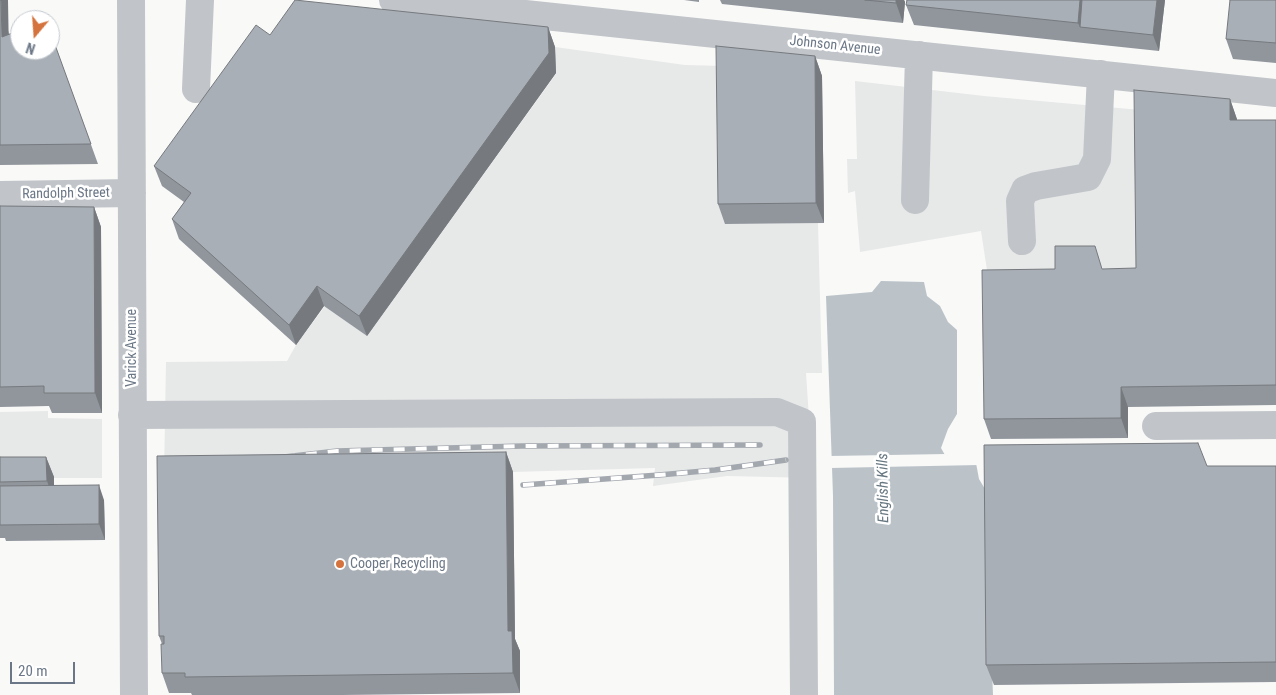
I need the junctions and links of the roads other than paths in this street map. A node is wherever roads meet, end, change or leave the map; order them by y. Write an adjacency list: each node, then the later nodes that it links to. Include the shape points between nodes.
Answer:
1 (132, 0): 9 (street, Varick Avenue)
2 (200, 0): 7 (street)
3 (393, 0): 4 (street, Johnson Avenue)
4 (584, 10): 5 (street, Johnson Avenue)
5 (919, 55): 6 (street, Johnson Avenue); 11 (street)
6 (1101, 74): 8 (street, Johnson Avenue); 12 (street, via 1097,159 1088,177 1025,190 1020,201)
7 (196, 89)
8 (1276, 93)
9 (132, 193): 10 (street, Randolph Street); 13 (street, Varick Avenue)
10 (0, 195)
11 (915, 200)
12 (1022, 241)
13 (132, 414): 16 (street, Varick Avenue); 17 (street, via 777,412 786,415 802,422)
14 (1276, 425): 15 (street)
15 (1156, 426)
16 (134, 695)
17 (804, 695)

